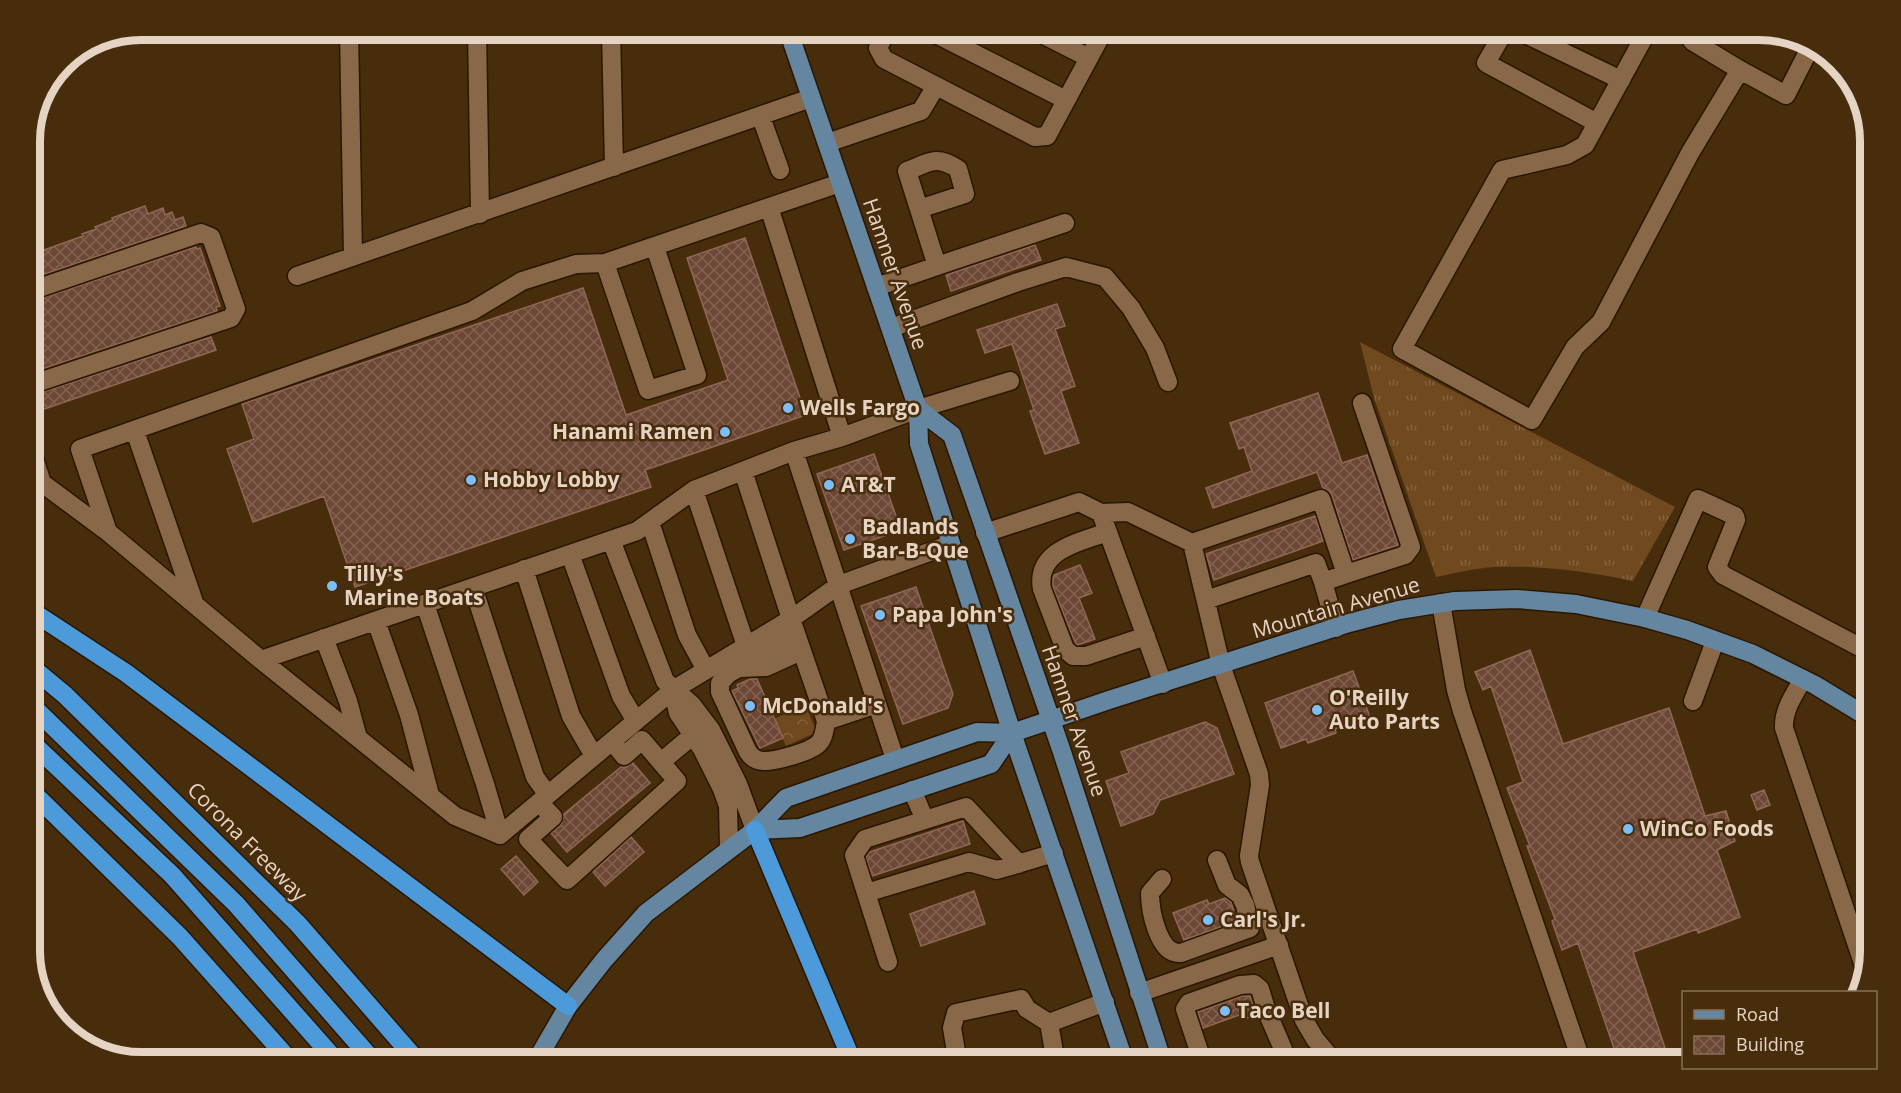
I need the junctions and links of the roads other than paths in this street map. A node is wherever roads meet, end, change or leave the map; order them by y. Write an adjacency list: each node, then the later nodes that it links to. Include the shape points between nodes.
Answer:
1 (349, 40): 31 (lane)
2 (477, 40): 28 (lane)
3 (611, 40): 23 (lane)
4 (791, 40): 18 (main road, Hamner Avenue)
5 (882, 40): 17 (lane, via 878,48 884,59)
6 (948, 40): 19 (lane)
7 (1054, 40): 14 (lane)
8 (1099, 40): 14 (lane)
9 (1499, 40): 21 (lane, via 1486,63)
10 (1538, 40): 16 (lane)
11 (1637, 40): 16 (lane)
12 (1693, 40): 15 (lane)
13 (1808, 53): 15 (lane, via 1786,95)
14 (1089, 58): 19 (lane)
15 (1740, 70): 21 (lane, via 1690,153 1601,322 1575,347 1532,420 1402,349 1502,170 1567,155 1586,146)
16 (1621, 80): 21 (lane)
17 (936, 86): 19 (lane, via 1035,137 1047,136); 22 (lane, via 921,111)
18 (811, 98): 20 (lane); 22 (main road, Hamner Avenue)
19 (1066, 100)
20 (761, 117): 23 (lane); 24 (lane)
21 (1598, 123)
22 (829, 149): 25 (main road, Hamner Avenue)
23 (614, 167): 28 (lane)
24 (780, 170)
25 (840, 183): 26 (lane); 36 (main road, Hamner Avenue)
26 (769, 207): 30 (lane); 44 (lane)
27 (919, 209): 33 (lane)
28 (480, 214): 31 (lane)
29 (1065, 223): 33 (lane)
30 (655, 247): 32 (lane); 32 (lane, via 697,375 648,390)
31 (353, 257): 34 (lane)
32 (604, 262): 43 (lane, via 576,264 522,281 472,311)
33 (937, 266): 36 (lane)
34 (297, 276)
35 (41, 287): 38 (lane, via 201,233 211,237 236,309 231,318)
36 (876, 287): 37 (main road, Hamner Avenue)
37 (891, 328): 40 (lane, via 1066,267 1105,277 1131,308 1155,348); 42 (main road, Hamner Avenue)
38 (41, 381)
39 (1010, 381): 42 (lane)
40 (1168, 382)
41 (1362, 403): 59 (lane, via 1411,547 1405,555)
42 (918, 409): 44 (lane); 53 (main road, Hamner Avenue, via 952,435); 56 (main road, Hamner Avenue, via 919,444)
43 (135, 430): 51 (lane, via 80,449); 66 (lane)
44 (842, 436): 45 (lane)
45 (794, 451): 46 (lane); 61 (lane)
46 (742, 471): 48 (lane); 71 (lane)
47 (41, 480): 51 (lane)
48 (694, 490): 50 (lane); 75 (lane)
49 (1101, 513): 52 (lane); 53 (lane, via 1079,502); 55 (lane, via 1128,512)
50 (650, 522): 54 (lane, via 638,531); 79 (lane, via 687,635)
51 (108, 531): 66 (lane)
52 (1108, 532): 72 (lane); 72 (lane, via 1054,554 1043,568 1042,589 1065,649 1073,656 1086,656)
53 (985, 533): 88 (main road, Hamner Avenue)
54 (611, 540): 57 (lane); 83 (lane, via 665,681)
55 (1192, 543): 59 (lane, via 1321,499); 63 (lane)
56 (951, 544): 61 (lane); 91 (main road, Hamner Avenue)
57 (570, 554): 58 (lane); 89 (lane, via 621,696)
58 (524, 569): 62 (lane); 96 (lane, via 571,716)
59 (1346, 574): 60 (lane)
60 (1323, 582): 63 (lane, via 1316,563); 70 (lane)
61 (839, 585): 71 (lane); 85 (lane)
62 (472, 587): 65 (lane); 101 (lane)
63 (1206, 600): 78 (lane)
64 (1441, 603): 68 (main road, Mountain Avenue, via 1517,600 1576,604); 70 (main road, Mountain Avenue); 132 (lane, via 1462,711)
65 (425, 604): 69 (lane); 105 (lane)
66 (195, 605): 77 (lane)
67 (41, 617): 117 (highway, via 135,680)
68 (1645, 618): 74 (main road, Mountain Avenue); 76 (lane, via 1698,499 1736,516 1718,567 1723,575)
69 (376, 621): 73 (lane); 100 (lane, via 409,715)
70 (1336, 628): 78 (main road, Mountain Avenue)
71 (796, 635): 75 (lane); 90 (lane); 90 (lane, via 766,667 740,668 723,679 719,688 752,758 762,762 811,749 820,742)
72 (1146, 636): 82 (lane)
73 (324, 638): 77 (lane); 93 (lane)
74 (1715, 640): 81 (main road, Mountain Avenue); 84 (lane)
75 (746, 646): 79 (lane)
76 (1860, 647)
77 (261, 660): 93 (lane)
78 (1221, 665): 82 (main road, Mountain Avenue); 112 (lane, via 1259,774 1250,856)
79 (706, 670): 83 (lane)
80 (41, 675): 123 (highway, Corona Freeway, via 298,924)
81 (1803, 679): 86 (main road, Mountain Avenue); 113 (lane, via 1787,709 1784,728)
82 (1163, 684): 88 (main road, Mountain Avenue)
83 (673, 690): 89 (lane); 92 (lane, via 678,713); 104 (lane, via 692,705 711,730)
84 (1693, 701)
85 (877, 704): 90 (lane); 97 (lane)
86 (1860, 712)
87 (41, 715): 122 (highway, via 236,904)
88 (1050, 720): 91 (main road, Mountain Avenue); 115 (main road, Hamner Avenue)
89 (636, 721): 94 (lane)
90 (826, 721)
91 (1012, 733): 97 (main road, via 977,732); 99 (main road, via 991,764); 107 (main road, Hamner Avenue)
92 (692, 736): 98 (lane); 106 (lane, via 728,806)
93 (358, 738): 100 (lane)
94 (612, 741): 96 (lane); 98 (lane, via 624,756 642,740)
95 (41, 751): 121 (highway, via 172,874)
96 (594, 756): 101 (lane)
97 (895, 759): 104 (main road, via 786,798)
98 (661, 762): 101 (lane, via 677,781 567,880 528,839 553,817)
99 (912, 790): 103 (lane); 104 (main road, via 800,828)
100 (430, 795): 105 (lane, via 455,816)
101 (544, 799): 105 (lane)
102 (41, 801): 120 (highway, via 180,937)
103 (925, 820): 109 (lane, via 966,807); 111 (lane, via 865,839 854,855)
104 (755, 830): 106 (main road); 125 (highway)
105 (500, 835)
106 (729, 849): 117 (main road, via 646,913)
107 (1054, 853): 109 (lane); 116 (main road, Hamner Avenue)
108 (1216, 860): 110 (lane, via 1227,885 1240,895 1250,928 1181,953 1165,947 1150,910 1150,893)
109 (1019, 864): 111 (lane, via 997,870 969,862)
110 (1162, 879)
111 (866, 893): 114 (lane)
112 (1279, 945): 115 (lane); 131 (lane, via 1304,1020)
113 (1860, 954)
114 (888, 962)
115 (1139, 993): 129 (main road, Hamner Avenue)
116 (1105, 1002): 118 (lane); 128 (main road, Hamner Avenue)
117 (568, 1006): 124 (main road)
118 (1049, 1023): 126 (lane, via 1027,1009 1020,999 956,1012 952,1028); 127 (lane)
119 (1283, 1049): 130 (lane, via 1260,989 1254,984 1189,1003 1185,1009)
120 (282, 1052)
121 (328, 1052)
122 (365, 1052)
123 (409, 1052)
124 (541, 1052)
125 (848, 1052)
126 (956, 1052)
127 (1054, 1052)
128 (1121, 1052)
129 (1159, 1052)
130 (1199, 1052)
131 (1326, 1052)
132 (1578, 1052)

